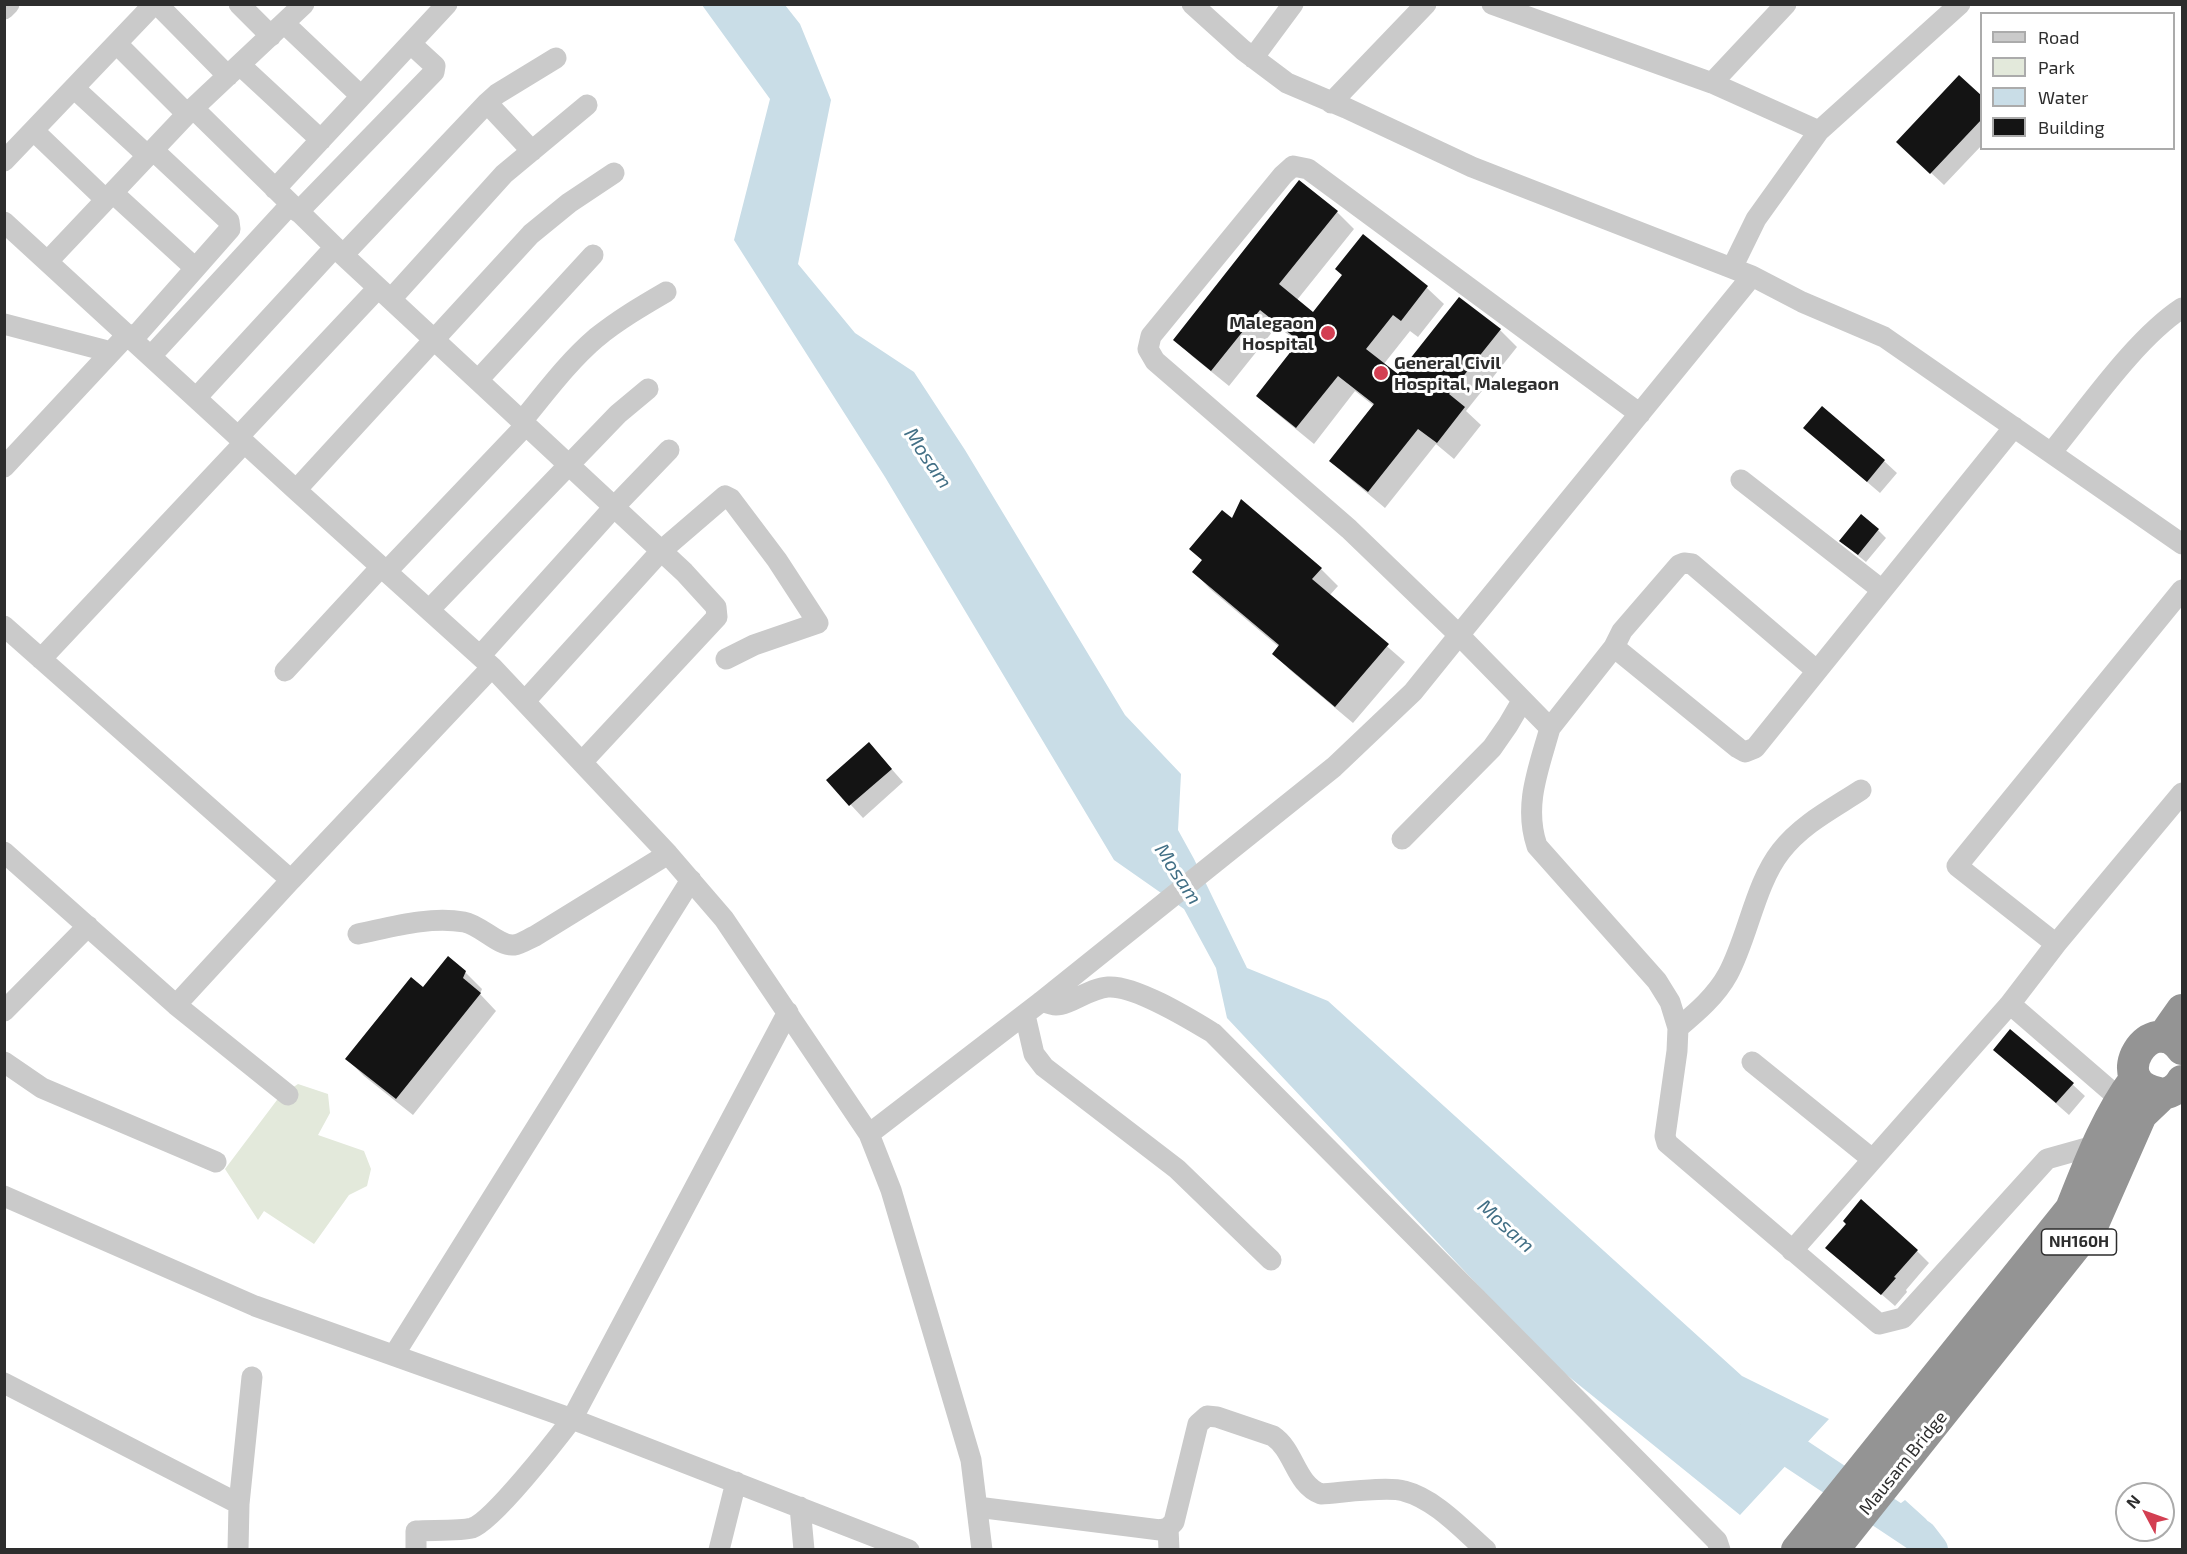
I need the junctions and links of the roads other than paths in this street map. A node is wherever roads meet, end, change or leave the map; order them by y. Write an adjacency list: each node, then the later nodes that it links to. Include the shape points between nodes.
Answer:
1 (9, 4): 12 (street)
2 (156, 4): 15 (street); 18 (street)
3 (239, 4): 13 (street)
4 (304, 4): 13 (street)
5 (447, 4): 14 (street)
6 (1192, 4): 17 (street)
7 (1293, 4): 17 (street)
8 (1426, 4): 23 (street)
9 (1492, 4): 19 (street)
10 (1786, 4): 19 (street)
11 (1960, 4): 27 (street)
12 (4, 9)
13 (277, 30): 18 (street); 21 (street)
14 (411, 44): 21 (street); 35 (street, via 435,66 434,72)
15 (118, 45): 20 (street); 25 (street)
16 (556, 58): 22 (street)
17 (1253, 58): 23 (street, via 1287,83)
18 (234, 70): 25 (street); 28 (street)
19 (1712, 83): 27 (street)
20 (75, 89): 26 (street); 30 (street)
21 (362, 96): 28 (street)
22 (487, 103): 29 (street); 37 (street)
23 (1331, 103): 41 (street, via 1472,167)
24 (586, 105): 29 (street)
25 (191, 111): 30 (street); 33 (street)
26 (33, 131): 31 (street); 34 (street)
27 (1819, 131): 41 (street, via 1756,219)
28 (321, 140): 33 (street)
29 (532, 151): 43 (street)
30 (151, 153): 34 (street); 40 (street, via 229,221 230,229)
31 (4, 161)
32 (614, 173): 47 (street, via 568,203 531,234)
33 (276, 189): 35 (street)
34 (109, 197): 39 (street); 40 (street)
35 (294, 208): 37 (street); 49 (street)
36 (4, 222): 39 (street)
37 (339, 251): 43 (street); 52 (street)
38 (593, 255): 50 (street)
39 (48, 261): 46 (street)
40 (195, 268): 46 (street)
41 (1742, 272): 53 (street); 55 (street, via 1884,338)
42 (666, 292): 54 (street, via 622,318 573,360)
43 (384, 294): 47 (street); 56 (street)
44 (2182, 308): 58 (street, via 2146,339)
45 (4, 324): 48 (street)
46 (130, 337): 48 (street); 49 (street)
47 (433, 339): 50 (street); 62 (street)
48 (111, 352): 60 (street)
49 (151, 356): 52 (street)
50 (478, 380): 54 (street)
51 (648, 389): 59 (street)
52 (196, 398): 56 (street)
53 (1640, 414): 71 (street); 71 (street, via 1308,169 1293,166 1282,175 1151,336 1148,349 1155,360 1349,529)
54 (524, 423): 59 (street); 66 (street)
55 (2014, 427): 58 (street); 67 (street)
56 (241, 440): 62 (street); 73 (street)
57 (669, 450): 63 (street)
58 (2051, 453): 64 (street)
59 (569, 465): 63 (street); 69 (street)
60 (4, 467)
61 (1741, 480): 67 (street)
62 (296, 490): 66 (street)
63 (614, 507): 65 (street); 75 (street)
64 (2182, 544)
65 (661, 551): 74 (street, via 728,497 818,620 816,625 754,645); 79 (street); 81 (street, via 716,607 717,617)
66 (384, 570): 69 (street); 76 (street)
67 (1882, 590): 77 (street)
68 (2182, 590): 91 (street, via 1957,866)
69 (429, 610): 75 (street)
70 (4, 626): 73 (street)
71 (1459, 635): 78 (street); 92 (street, via 1413,692 1334,767)
72 (1614, 647): 77 (street, via 1746,752 1755,748); 77 (street, via 1622,632 1684,563 1692,564); 80 (street)
73 (41, 659): 87 (street)
74 (726, 659)
75 (486, 661): 79 (street); 87 (street)
76 (285, 671)
77 (1817, 671)
78 (1522, 701): 80 (street); 84 (street, via 1492,748)
79 (525, 702): 81 (street)
80 (1550, 728): 99 (street, via 1530,807 1537,846 1657,981 1670,1002)
81 (582, 762): 86 (street)
82 (1861, 790): 99 (street, via 1803,827 1780,852 1728,974 1713,996)
83 (2182, 793): 91 (street)
84 (1402, 839)
85 (4, 852): 89 (street)
86 (668, 854): 88 (street); 90 (street, via 514,945 464,922 416,923)
87 (291, 880): 94 (street)
88 (691, 880): 97 (street, via 724,919); 113 (street)
89 (88, 926): 94 (street); 96 (street)
90 (358, 934)
91 (2056, 944): 93 (street)
92 (1042, 1001): 98 (street); 131 (street, via 1058,1005 1086,992 1108,987 1127,989 1213,1033 1627,1448 1717,1540)
93 (2010, 1004): 104 (street); 108 (street)
94 (176, 1005): 105 (street)
95 (2182, 1010): 100 (highway, NH160H)
96 (4, 1011)
97 (788, 1012): 106 (street); 117 (street)
98 (1025, 1015): 106 (street); 112 (street, via 1035,1054 1044,1067 1177,1169)
99 (1678, 1028): 111 (street, via 1667,1143)
100 (2173, 1043): 104 (highway, NH160H, via 2148,1040 2136,1050)
101 (4, 1062): 109 (street, via 42,1088)
102 (1752, 1062): 108 (street)
103 (2173, 1088): 104 (highway, NH160H); 114 (highway, NH160H, via 2141,1115 2093,1224)
104 (2128, 1089): 107 (highway, NH160H)
105 (288, 1095)
106 (869, 1134): 121 (street, via 891,1190 971,1460)
107 (2097, 1145): 111 (street, via 2047,1159 1903,1318 1879,1324); 114 (highway, NH160H, via 2071,1209)
108 (1872, 1160): 111 (street)
109 (216, 1162)
110 (4, 1196): 113 (street, via 255,1306)
111 (1792, 1251)
112 (1271, 1260)
113 (394, 1355): 117 (street)
114 (1961, 1368): 132 (highway, NH160H); 133 (highway, Mausam Bridge / NH160H)
115 (252, 1377): 119 (street)
116 (4, 1383): 119 (street)
117 (572, 1419): 118 (street); 124 (street, via 489,1517 472,1528 416,1531)
118 (736, 1482): 120 (street); 125 (street)
119 (239, 1504): 123 (street)
120 (800, 1507): 126 (street); 127 (street)
121 (977, 1507): 122 (street); 128 (street)
122 (1168, 1528): 129 (street); 130 (street, via 1174,1522 1198,1424 1208,1416 1218,1416 1281,1441 1312,1491 1403,1491 1447,1516)
123 (238, 1550)
124 (416, 1550)
125 (719, 1550)
126 (804, 1550)
127 (909, 1550)
128 (982, 1550)
129 (1169, 1550)
130 (1486, 1550)
131 (1720, 1550)
132 (1797, 1550)
133 (1833, 1550)

